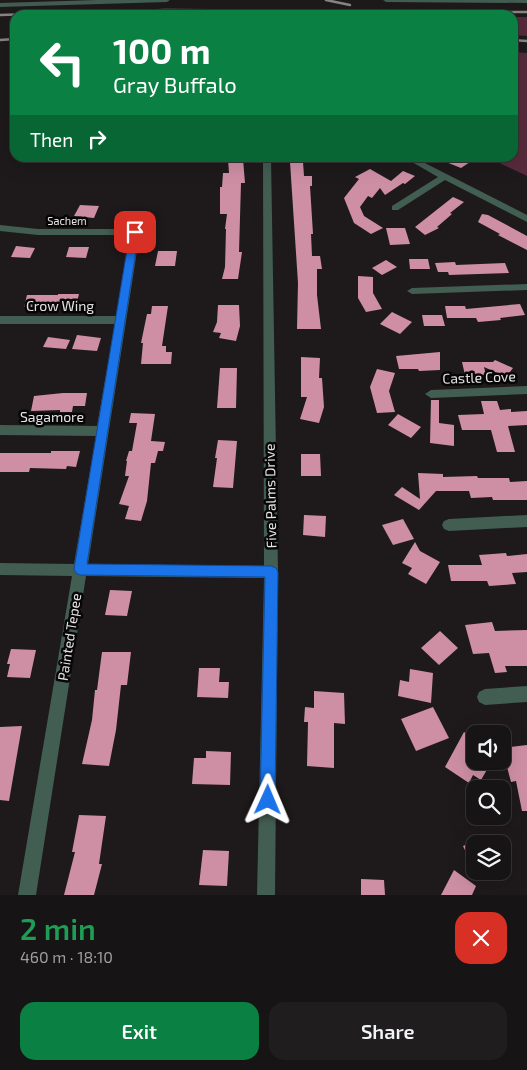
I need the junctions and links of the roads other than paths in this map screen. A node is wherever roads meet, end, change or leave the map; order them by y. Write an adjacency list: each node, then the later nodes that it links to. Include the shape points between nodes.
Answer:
1 (167, 0): 4 (street)
2 (386, 0): 3 (street)
3 (527, 1)
4 (0, 5)
5 (267, 162): 24 (street, Five Palms Drive)
6 (417, 162): 7 (street)
7 (445, 176): 8 (street); 9 (street)
8 (395, 208)
9 (527, 219)
10 (0, 228): 11 (street, Sachem, via 38,232)
11 (135, 232): 15 (street, Painted Tepee)
12 (527, 287): 13 (street)
13 (412, 291)
14 (0, 320): 15 (street, Crow Wing)
15 (120, 320): 19 (street, Painted Tepee)
16 (527, 390): 17 (street, Castle Cove)
17 (431, 394)
18 (0, 430): 19 (street, Sagamore)
19 (104, 431): 23 (street, Painted Tepee)
20 (527, 521): 21 (street)
21 (449, 524)
22 (0, 569): 23 (street)
23 (80, 569): 24 (street); 27 (street, Painted Tepee)
24 (271, 572): 28 (street, Five Palms Drive)
25 (527, 694): 26 (street)
26 (485, 697)
27 (27, 895)
28 (266, 895)

